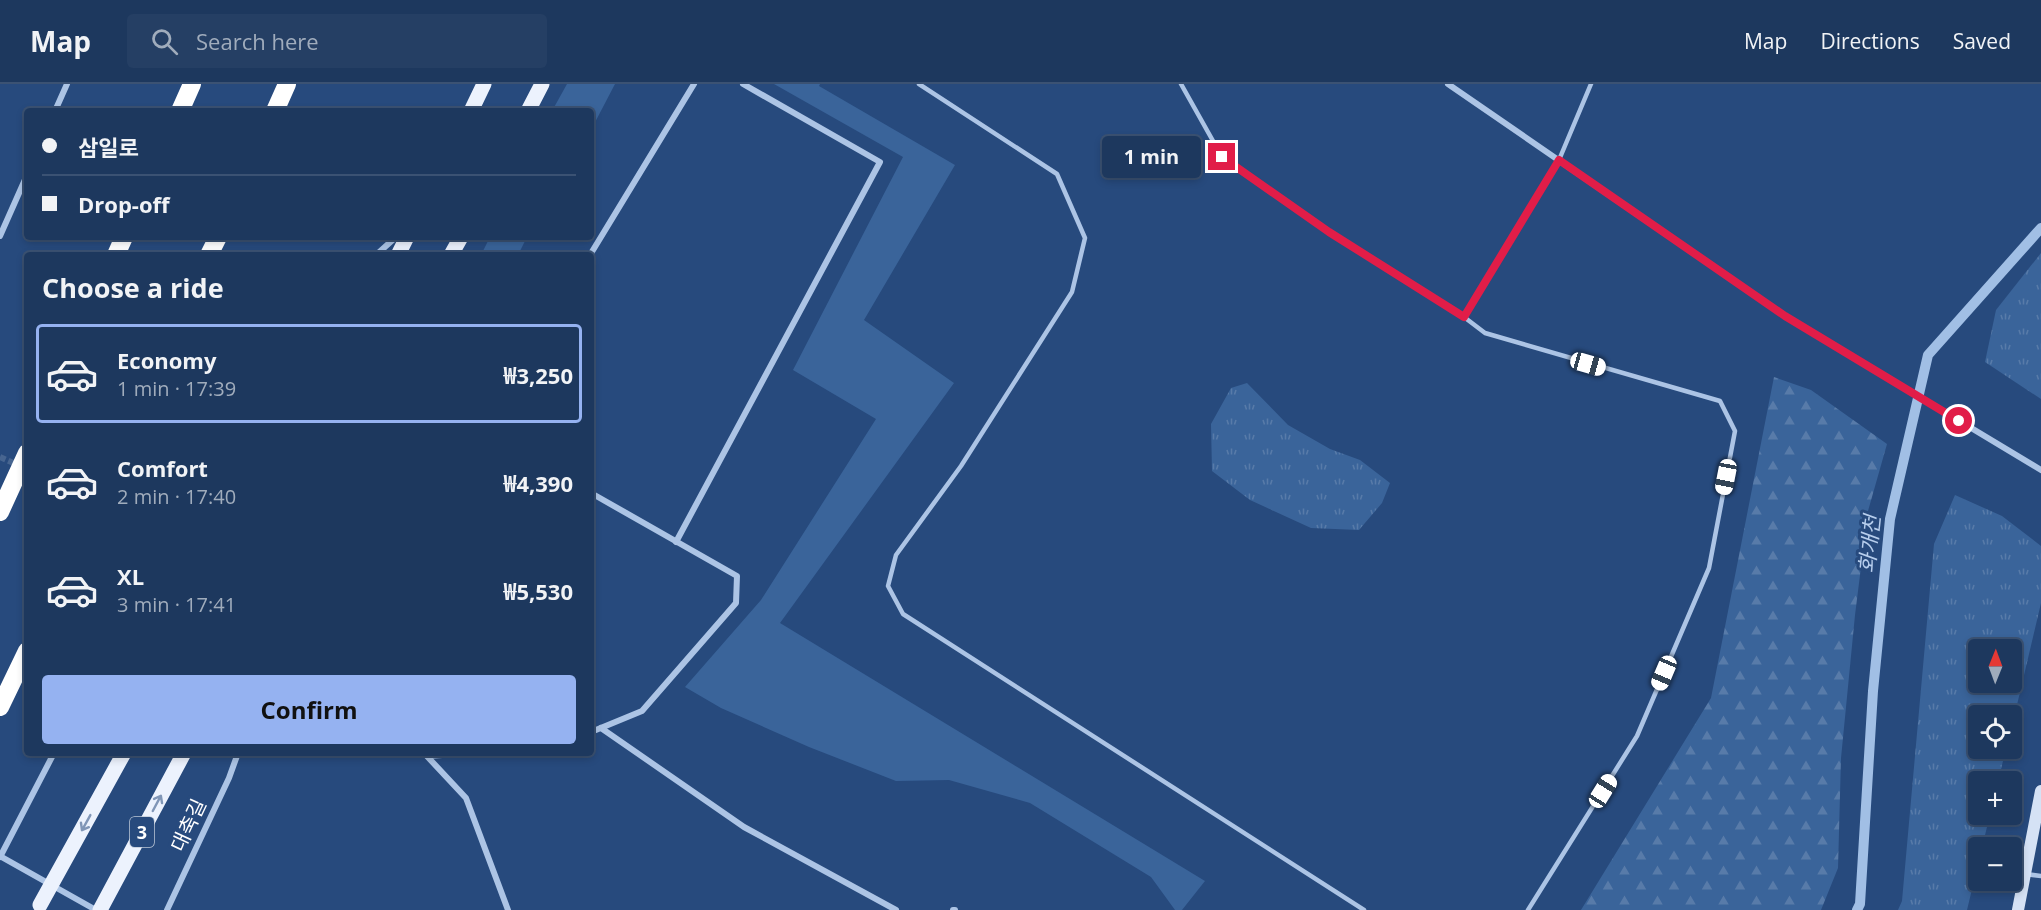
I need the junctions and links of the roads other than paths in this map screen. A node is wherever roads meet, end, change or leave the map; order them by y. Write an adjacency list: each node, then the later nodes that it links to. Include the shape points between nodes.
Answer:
1 (67, 84): 12 (street)
2 (192, 84): 13 (highway)
3 (287, 84): 14 (highway)
4 (484, 84): 15 (main road)
5 (542, 84): 16 (main road)
6 (694, 84): 22 (street)
7 (743, 84): 28 (street, via 880,162)
8 (919, 84): 47 (lane, via 1057,174 1085,238 1072,292 961,466 896,555 888,586 903,614)
9 (1181, 84): 23 (lane, via 1222,157 1329,232)
10 (1448, 84): 17 (street)
11 (1591, 84): 17 (lane)
12 (56, 108)
13 (181, 108)
14 (276, 108)
15 (472, 108)
16 (530, 108)
17 (1559, 160): 23 (lane); 25 (street, via 1785,316)
18 (24, 182): 19 (street)
19 (0, 236)
20 (393, 240): 21 (street)
21 (379, 252)
22 (592, 252)
23 (1464, 317): 48 (lane, via 1485,333 1719,401 1735,431 1709,568 1637,736)
24 (24, 460): 27 (highway)
25 (2041, 471)
26 (594, 495): 28 (street)
27 (0, 512)
28 (676, 542): 31 (street, via 737,576 736,603 642,711)
29 (24, 657): 30 (highway)
30 (0, 707)
31 (601, 728): 32 (street); 46 (street, via 744,827)
32 (594, 731)
33 (52, 756): 39 (street)
34 (122, 756): 42 (main road, one-way to 42, bridge)
35 (182, 756): 43 (main road, 3, one-way to 35)
36 (237, 756): 44 (street, 대축길)
37 (427, 756): 45 (street, via 466,798)
38 (2041, 791): 40 (main road)
39 (0, 857): 43 (street)
40 (2025, 874): 41 (lane); 49 (main road)
41 (2041, 876)
42 (39, 908)
43 (98, 910)
44 (167, 910)
45 (508, 910)
46 (896, 910)
47 (1364, 910)
48 (1528, 910)
49 (2018, 910)

